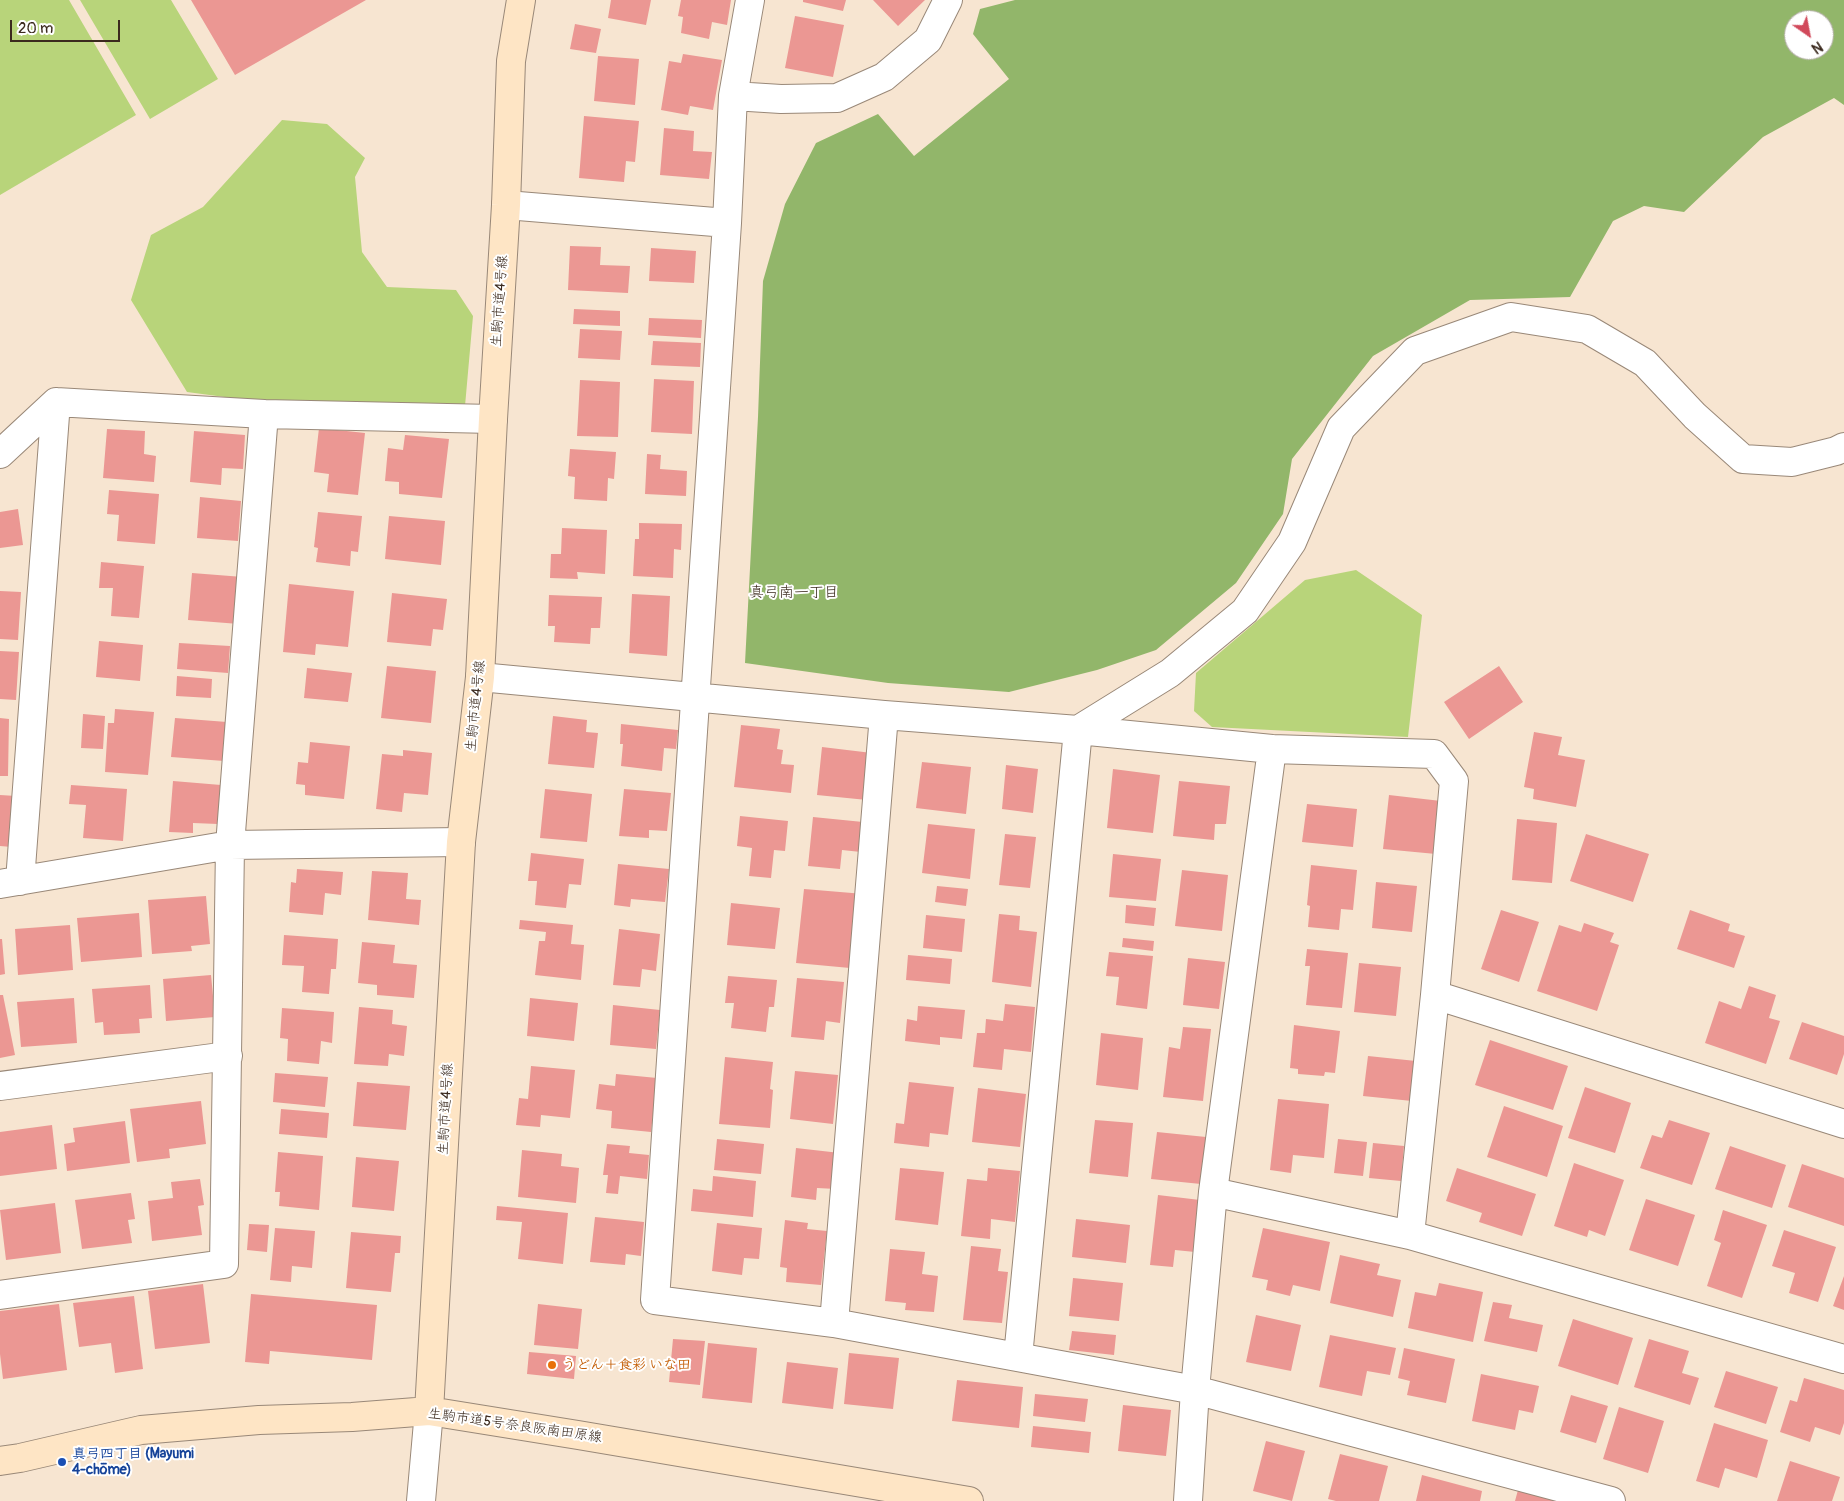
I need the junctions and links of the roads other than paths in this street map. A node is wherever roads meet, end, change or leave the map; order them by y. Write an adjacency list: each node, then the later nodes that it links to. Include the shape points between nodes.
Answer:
1 (521, 0): 5 (street, 生駒市道4号線, via 511,61)
2 (750, 0): 4 (street)
3 (948, 0): 4 (street, via 928,40 884,77 837,98)
4 (733, 96): 6 (street)
5 (506, 205): 6 (street); 9 (street, 生駒市道4号線)
6 (727, 222): 13 (street)
7 (56, 402): 8 (street); 11 (street); 19 (street)
8 (264, 414): 9 (street); 18 (street)
9 (493, 419): 12 (street, 生駒市道4号線)
10 (1844, 447): 15 (street, via 1792,462 1743,459 1695,416 1646,363 1587,329 1511,317 1416,351 1341,428 1292,542 1245,611 1170,673)
11 (0, 454)
12 (480, 677): 13 (street); 17 (street, 生駒市道4号線)
13 (694, 697): 14 (street); 27 (street, via 655,1300)
14 (884, 715): 15 (street); 27 (street)
15 (1078, 730): 16 (street); 28 (street)
16 (1272, 749): 20 (street, via 1434,754 1454,781); 24 (street)
17 (461, 842): 18 (street); 31 (street, 生駒市道4号線)
18 (230, 845): 19 (street); 21 (street)
19 (10, 883)
20 (1435, 995): 23 (street); 25 (street)
21 (228, 1056): 22 (street); 26 (street, via 224,1264)
22 (0, 1086)
23 (1844, 1124)
24 (1213, 1192): 25 (street); 30 (street)
25 (1410, 1235): 29 (street)
26 (0, 1295)
27 (834, 1323): 28 (street)
28 (1018, 1357): 30 (street)
29 (1844, 1359)
30 (1195, 1390): 35 (street); 36 (street)
31 (429, 1412): 32 (street, 生駒市道5号奈良阪南田原線, via 259,1420 141,1430); 33 (street); 34 (street, 生駒市道5号奈良阪南田原線)
32 (0, 1461)
33 (421, 1501)
34 (969, 1501)
35 (1188, 1501)
36 (1611, 1501)

